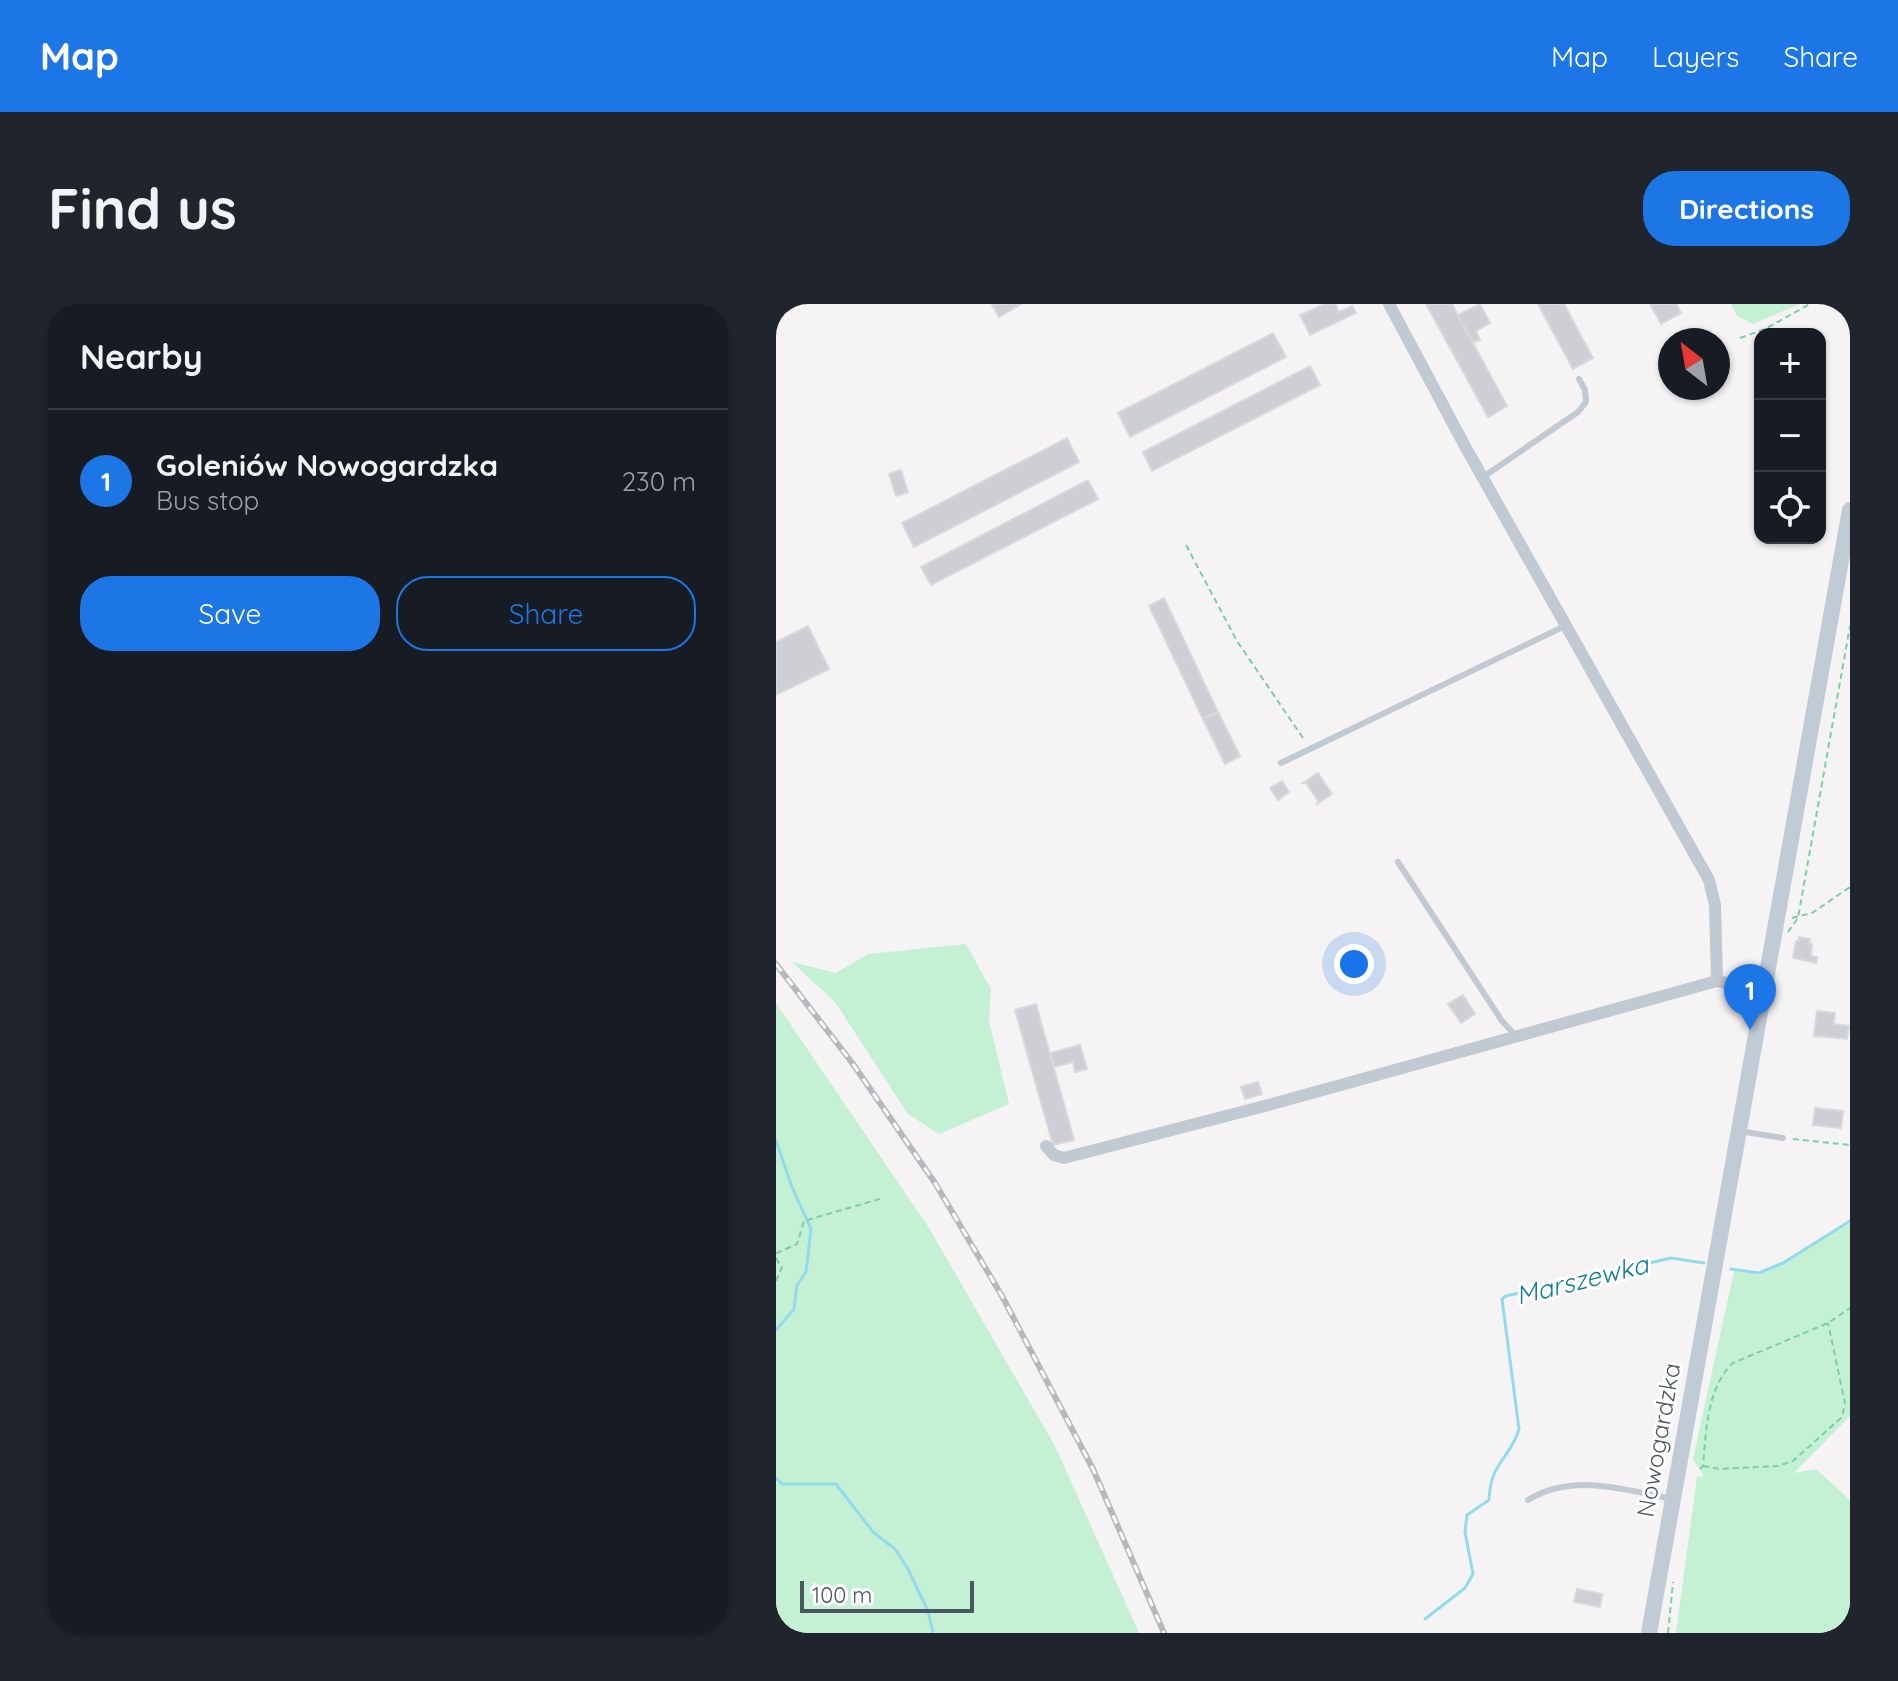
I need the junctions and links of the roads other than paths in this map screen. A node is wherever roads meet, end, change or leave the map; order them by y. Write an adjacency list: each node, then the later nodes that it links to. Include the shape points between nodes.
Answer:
1 (1389, 304): 3 (street)
2 (1579, 379): 3 (lane, via 1586,402 1578,412)
3 (1483, 477): 5 (street)
4 (1850, 510): 9 (street, Nowogardzka)
5 (1567, 625): 6 (lane); 8 (street, via 1709,880 1715,905)
6 (1281, 763)
7 (1398, 862): 10 (lane)
8 (1717, 981): 9 (street); 10 (street)
9 (1764, 990): 11 (street, Nowogardzka)
10 (1516, 1036): 13 (street, via 1064,1158)
11 (1739, 1131): 12 (lane); 14 (street, Nowogardzka)
12 (1783, 1138)
13 (1046, 1146)
14 (1673, 1499): 15 (lane, via 1591,1484 1544,1491); 16 (street, Nowogardzka)
15 (1528, 1500)
16 (1649, 1633)

